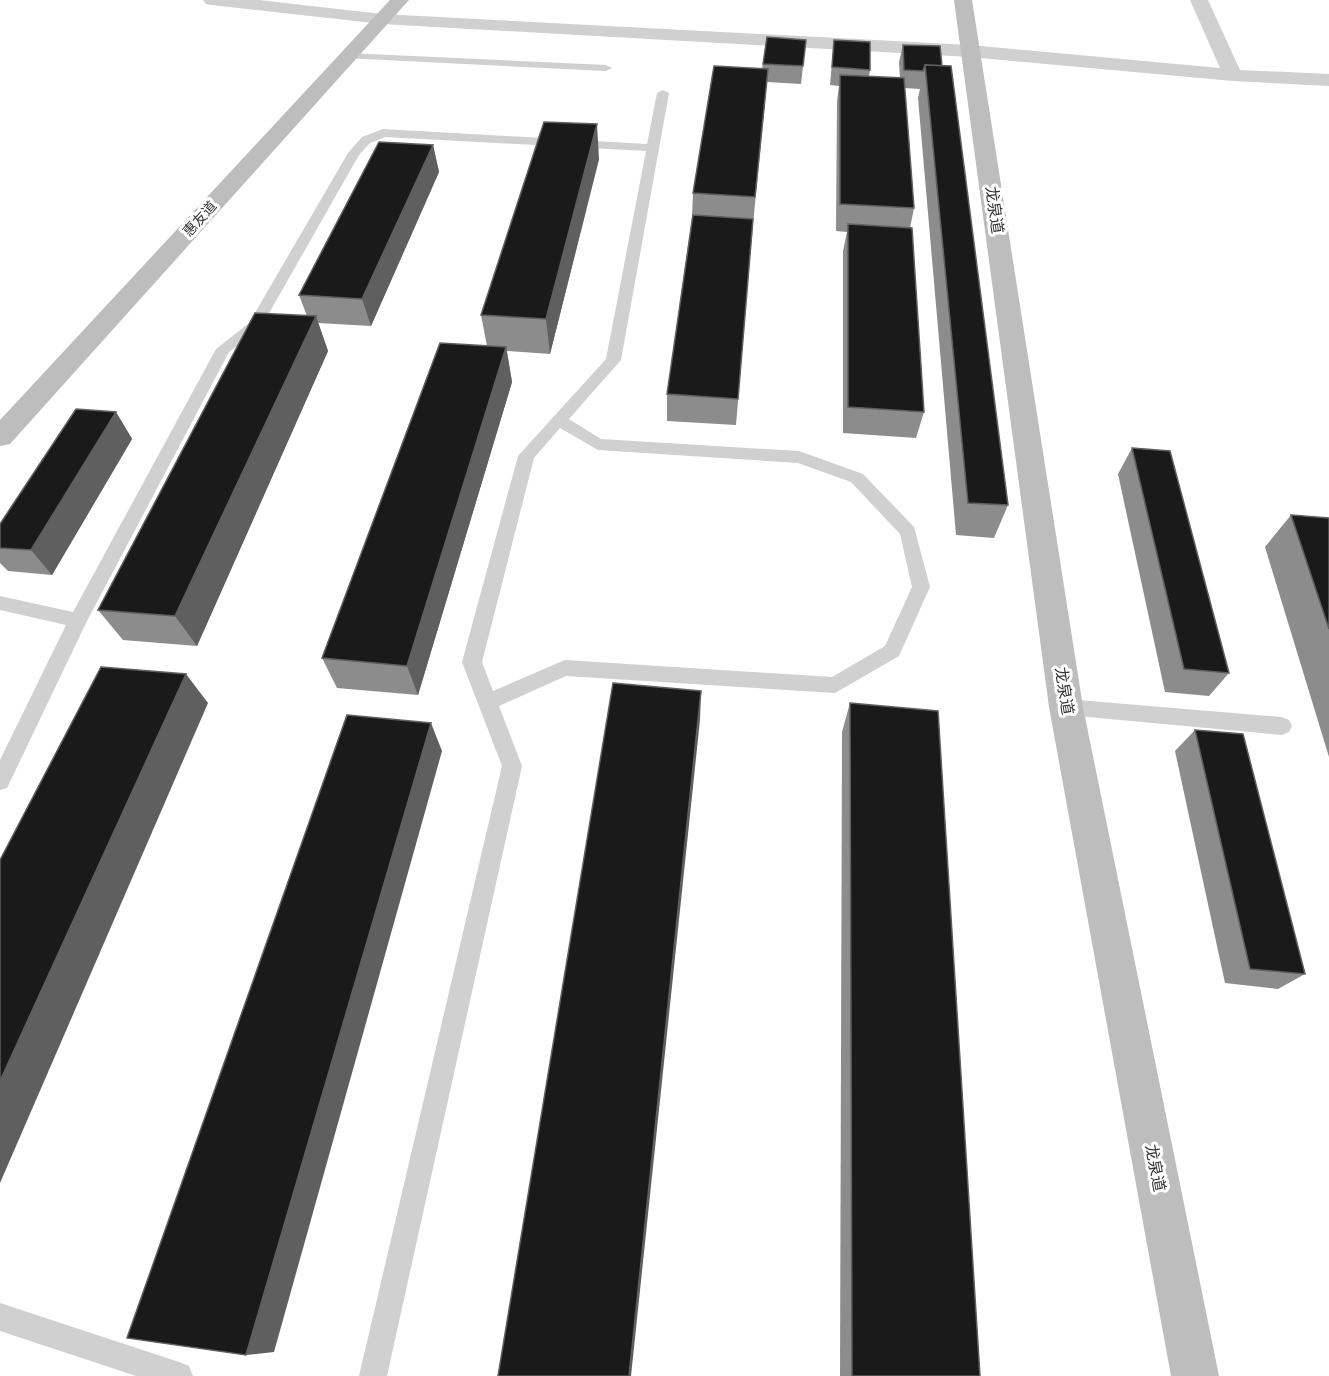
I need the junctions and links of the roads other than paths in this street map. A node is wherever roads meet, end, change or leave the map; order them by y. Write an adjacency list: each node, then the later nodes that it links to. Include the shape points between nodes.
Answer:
1 (212, 0): 5 (street)
2 (400, 0): 5 (street, 惠友道)
3 (963, 0): 6 (street, 龙泉道)
4 (1198, 0): 9 (street)
5 (382, 20): 6 (street); 7 (street, 惠友道)
6 (970, 51): 9 (street); 18 (street, 龙泉道)
7 (348, 56): 8 (lane); 14 (street, 惠友道)
8 (606, 68)
9 (1233, 75): 10 (street)
10 (1329, 80)
11 (663, 93): 12 (lane)
12 (652, 148): 13 (lane, via 613,360); 16 (lane, via 383,133 366,140 354,153 255,326 223,349)
13 (559, 420): 17 (lane, via 526,456 472,662); 17 (lane, via 598,444 800,457 857,478 908,532 921,587 892,651 835,685 565,668)
14 (0, 437)
15 (0, 603): 16 (lane)
16 (78, 621): 20 (lane)
17 (487, 702): 23 (lane, via 512,766)
18 (1066, 706): 19 (lane); 24 (street, 龙泉道)
19 (1282, 726)
20 (0, 781)
21 (0, 1317): 22 (lane)
22 (179, 1376)
23 (373, 1376)
24 (1195, 1376)

